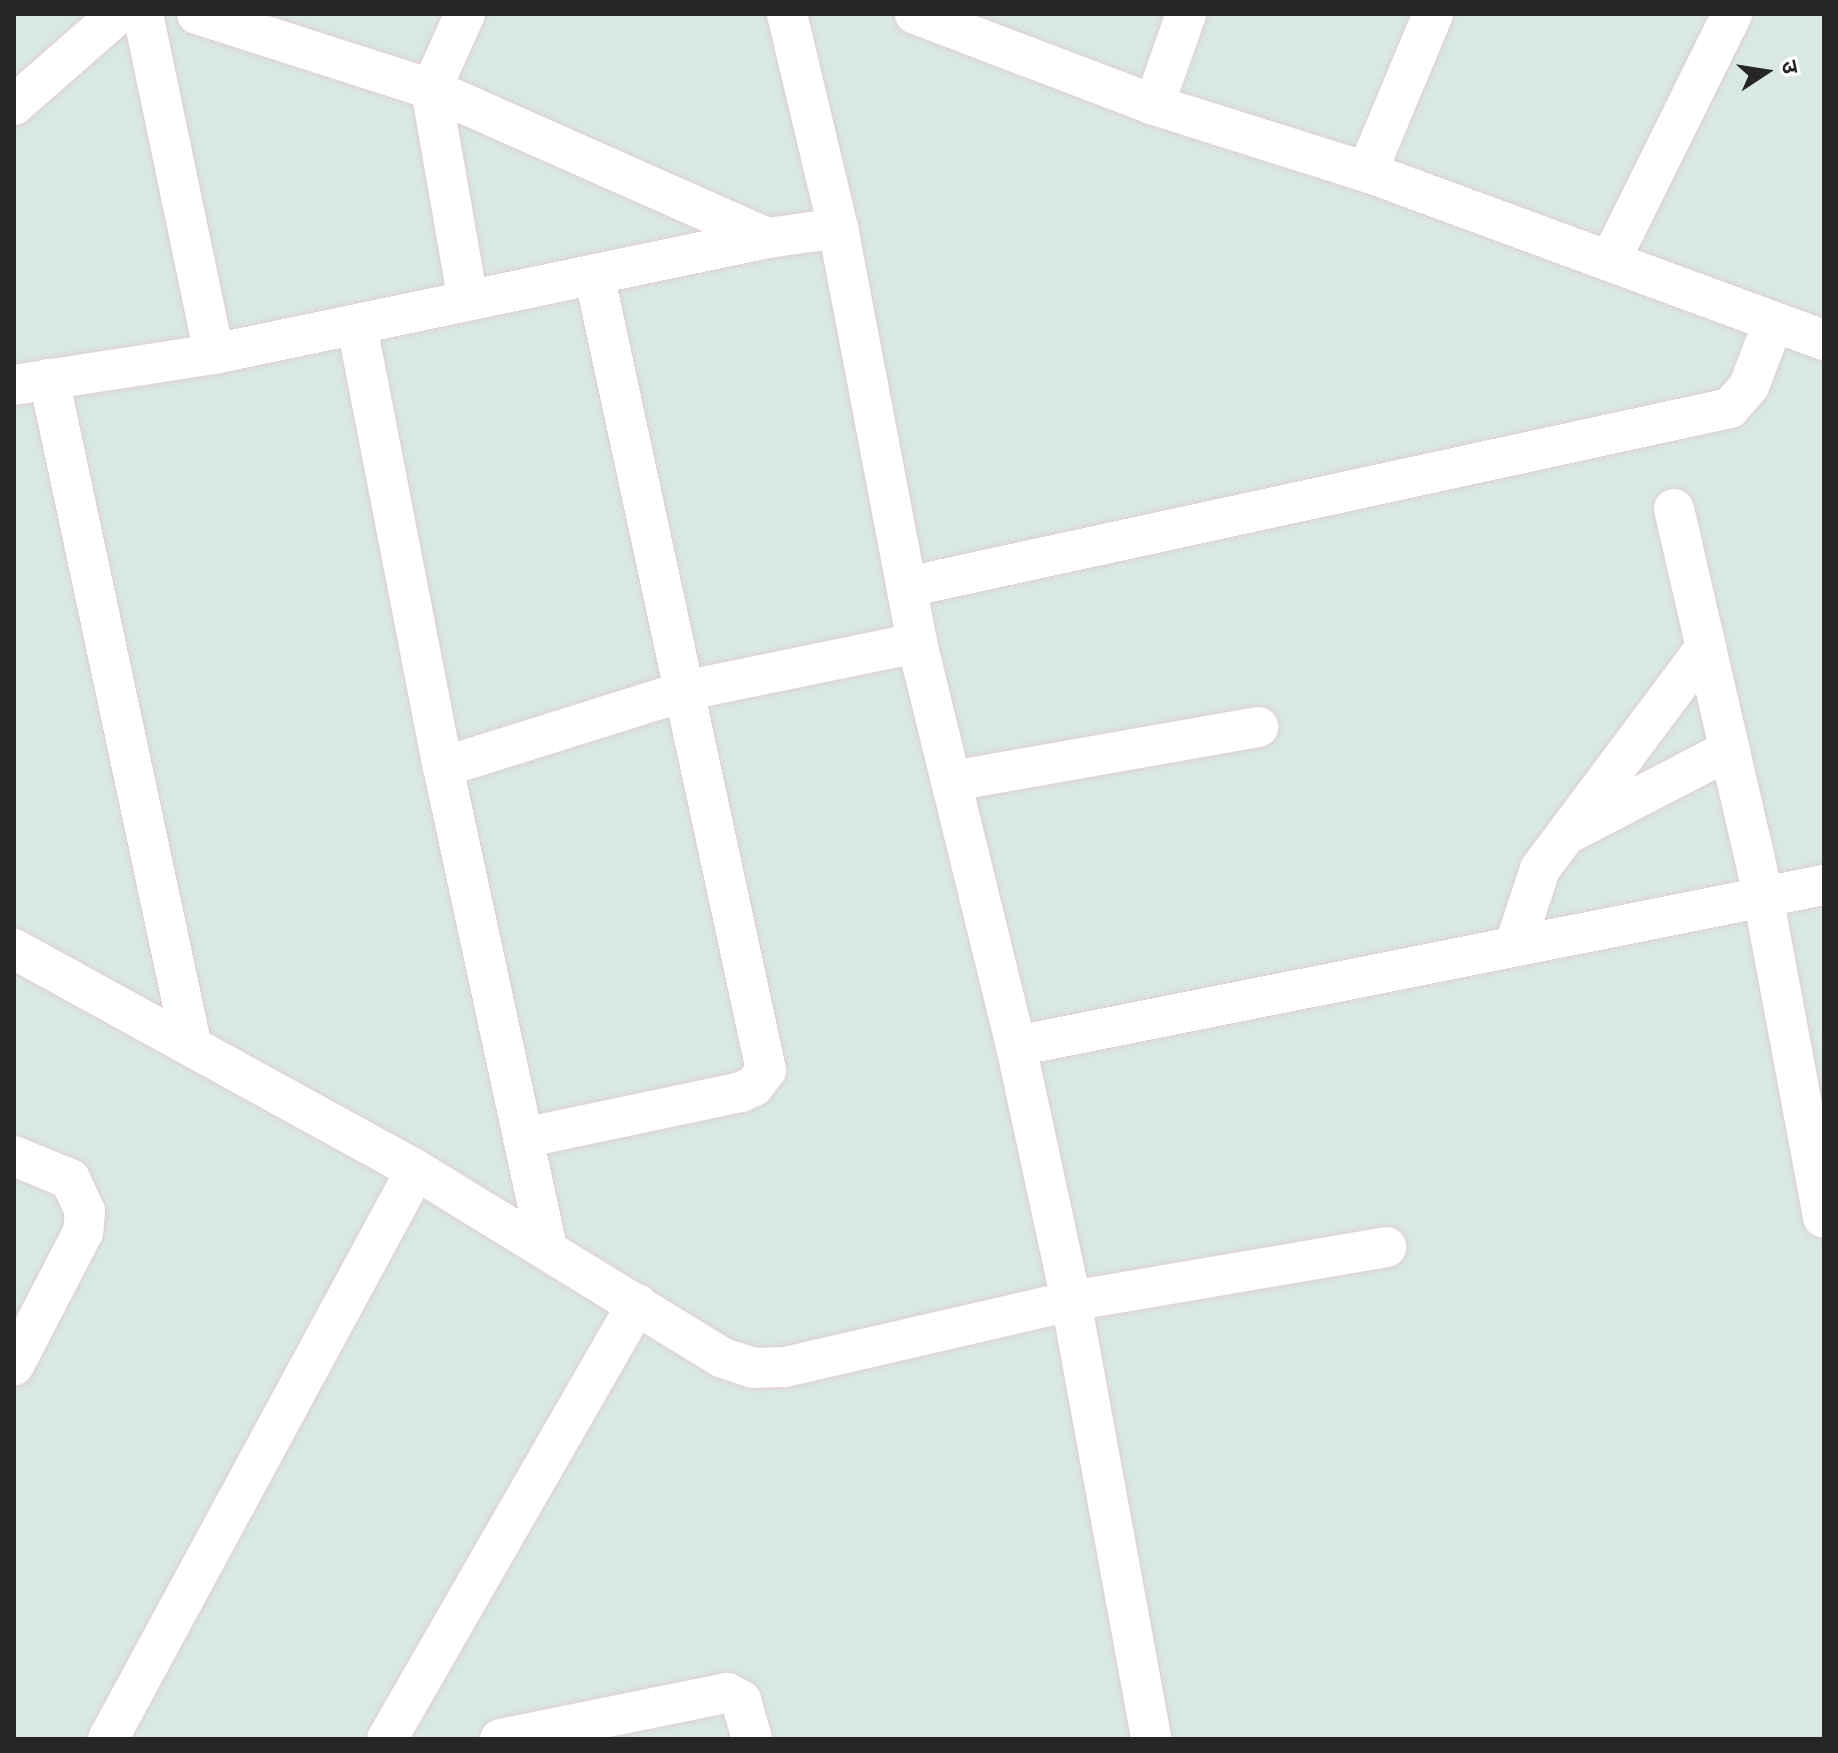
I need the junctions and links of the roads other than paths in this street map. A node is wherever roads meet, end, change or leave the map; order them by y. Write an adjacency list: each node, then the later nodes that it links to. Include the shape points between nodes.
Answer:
1 (118, 14): 11 (street)
2 (143, 14): 22 (street)
3 (197, 14): 10 (street)
4 (465, 14): 10 (street)
5 (787, 14): 14 (street)
6 (915, 14): 12 (street)
7 (1186, 14): 12 (street)
8 (1433, 14): 13 (street)
9 (1732, 14): 16 (street)
10 (431, 89): 15 (street); 18 (street)
11 (14, 105)
12 (1154, 105): 13 (street)
13 (1367, 172): 16 (street)
14 (838, 228): 15 (street); 25 (street)
15 (768, 238): 17 (street)
16 (1610, 261): 19 (street)
17 (594, 274): 18 (street); 28 (street)
18 (468, 301): 20 (street)
19 (1773, 323): 21 (street); 25 (street, via 1749,386 1730,408)
20 (357, 326): 22 (street); 31 (street)
21 (1824, 340)
22 (214, 354): 23 (street)
23 (31, 382): 38 (street)
24 (1674, 509): 27 (street)
25 (907, 587): 26 (street)
26 (917, 643): 28 (street); 32 (street)
27 (1704, 650): 30 (street); 33 (street)
28 (688, 690): 31 (street); 40 (street, via 766,1070 754,1086 741,1092)
29 (1258, 727): 32 (street)
30 (1729, 750): 33 (street); 35 (street)
31 (443, 767): 40 (street)
32 (952, 781): 39 (street)
33 (1562, 837): 36 (street, via 1540,869)
34 (1824, 885): 35 (street)
35 (1763, 896): 36 (street); 43 (street)
36 (1515, 945): 39 (street)
37 (14, 949): 38 (street)
38 (191, 1043): 42 (street)
39 (1016, 1046): 46 (street)
40 (523, 1138): 45 (street)
41 (14, 1156): 48 (street, via 70,1179 85,1211 83,1232)
42 (416, 1170): 45 (street); 49 (street)
43 (1823, 1217)
44 (1386, 1247): 46 (street)
45 (547, 1250): 47 (street)
46 (1071, 1301): 47 (street, via 785,1367 753,1368 723,1358); 53 (street)
47 (637, 1304): 50 (street)
48 (14, 1365)
49 (108, 1739)
50 (387, 1739)
51 (500, 1739): 52 (street, via 727,1693 741,1700)
52 (752, 1739)
53 (1151, 1739)

